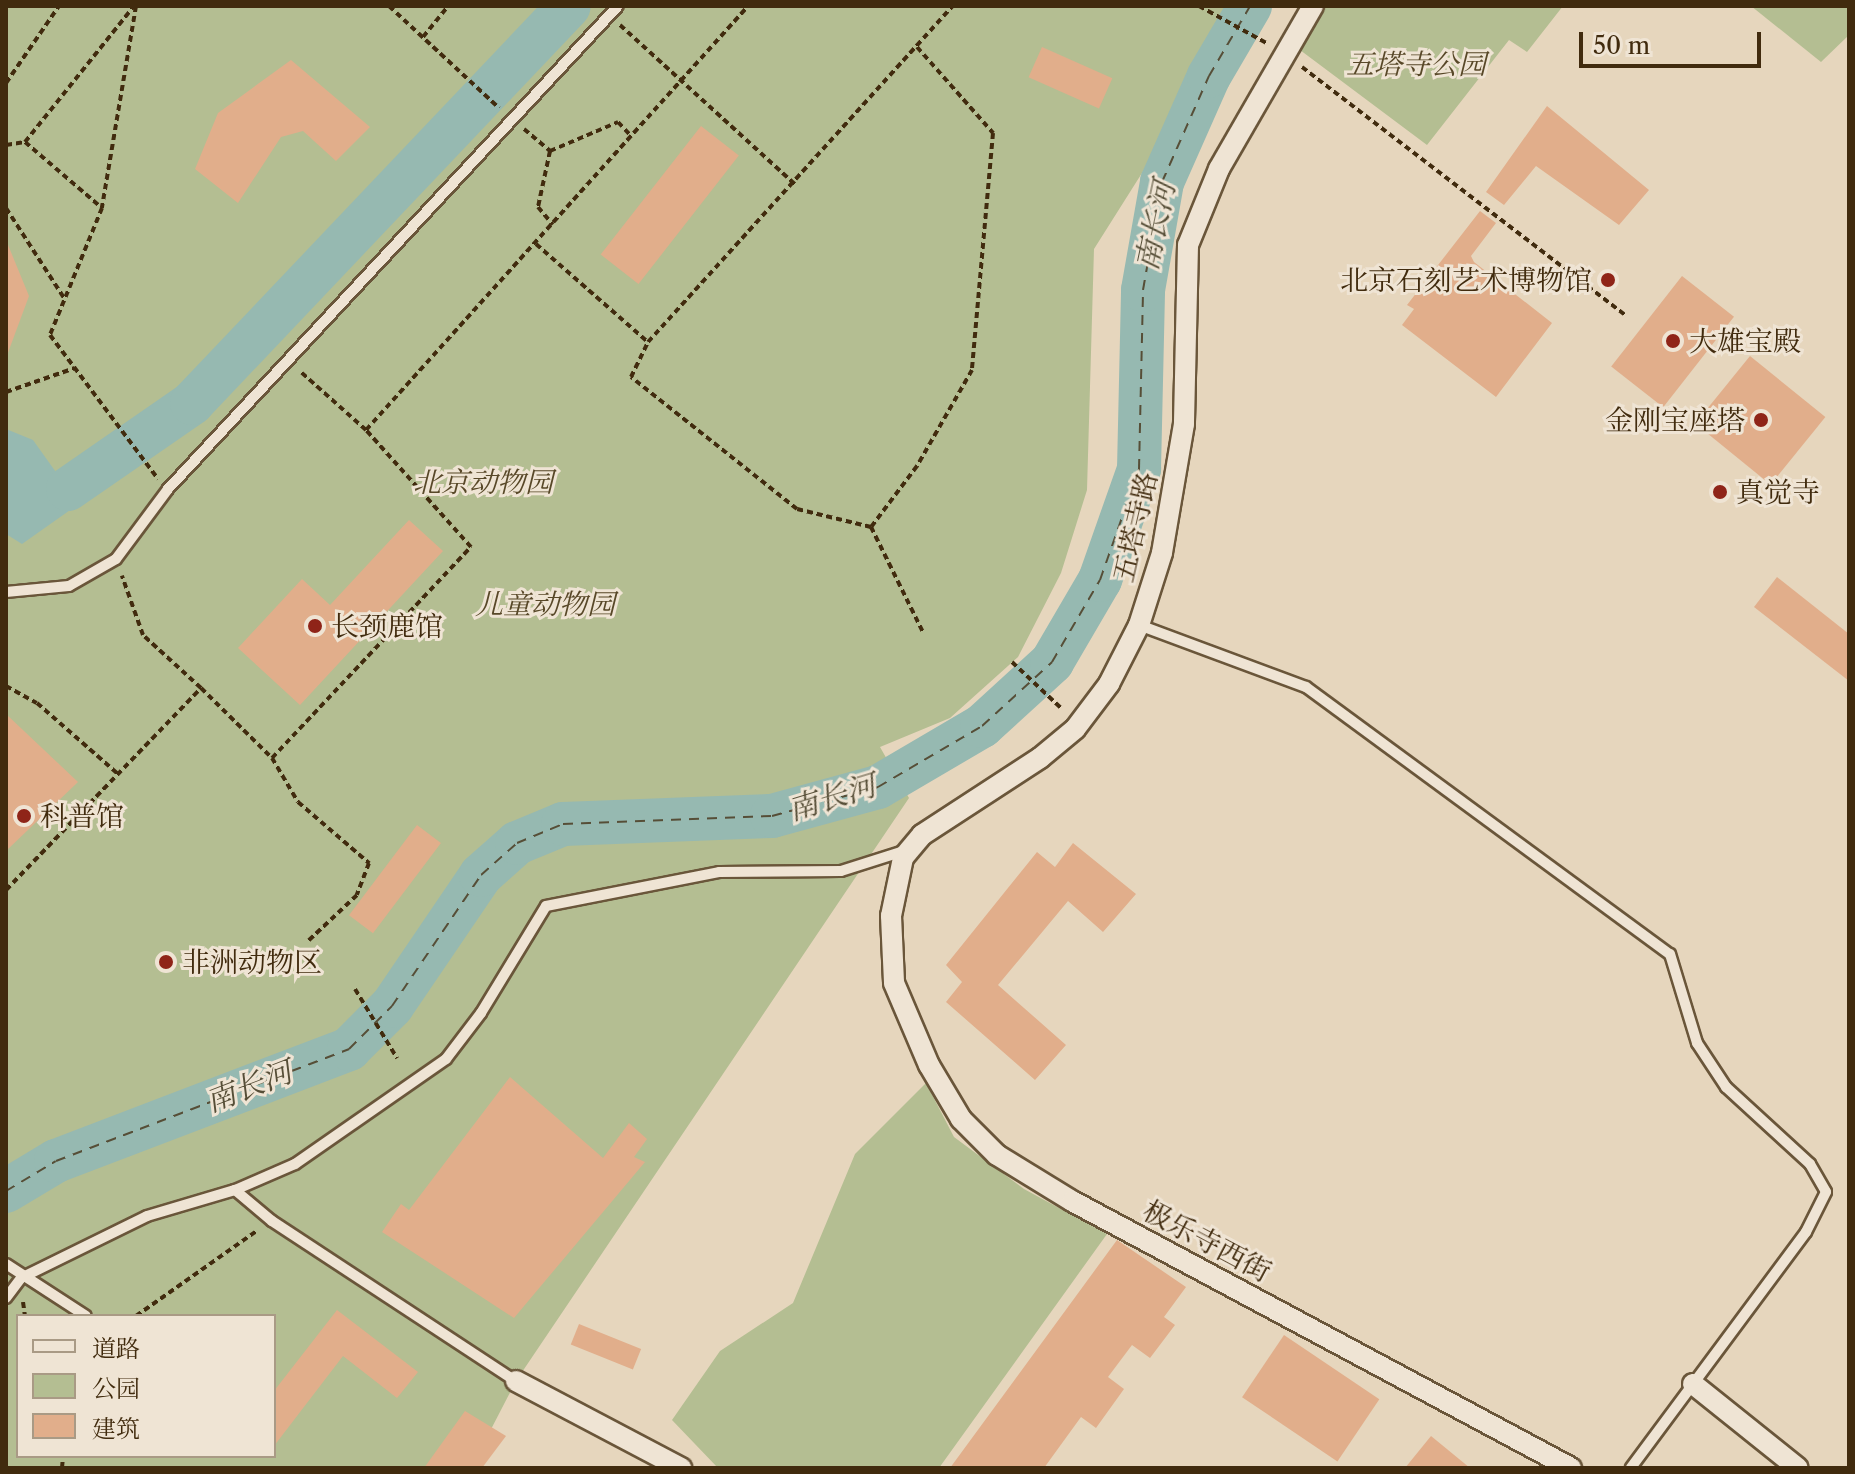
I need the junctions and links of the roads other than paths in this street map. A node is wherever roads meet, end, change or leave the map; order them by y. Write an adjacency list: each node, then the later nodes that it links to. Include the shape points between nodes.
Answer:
1 (618, 6): 3 (lane, via 168,489 116,559 69,586)
2 (1313, 6): 4 (street, 五塔寺路, via 1277,49 1188,245 1184,424 1162,553)
3 (6, 592)
4 (1139, 625): 5 (street, 五塔寺路, via 1109,684 1079,724 1040,758 922,835); 13 (lane, via 1306,687 1670,954 1697,1043 1726,1087 1810,1164 1826,1192 1806,1232)
5 (910, 850): 6 (street, 五塔寺路, via 903,858 891,916); 7 (lane, via 841,871 719,872 546,906 481,1013 446,1059 295,1164)
6 (894, 983): 15 (street, 极乐寺西街, via 929,1065 961,1119 997,1155 1072,1201)
7 (235, 1190): 9 (lane, via 147,1216); 12 (lane, via 272,1221)
8 (6, 1264): 9 (lane)
9 (21, 1278): 10 (lane); 11 (lane)
10 (6, 1298)
11 (83, 1314)
12 (516, 1381): 14 (street)
13 (1693, 1384): 16 (lane); 17 (street)
14 (681, 1468)
15 (1571, 1468)
16 (1631, 1468)
17 (1798, 1468)

